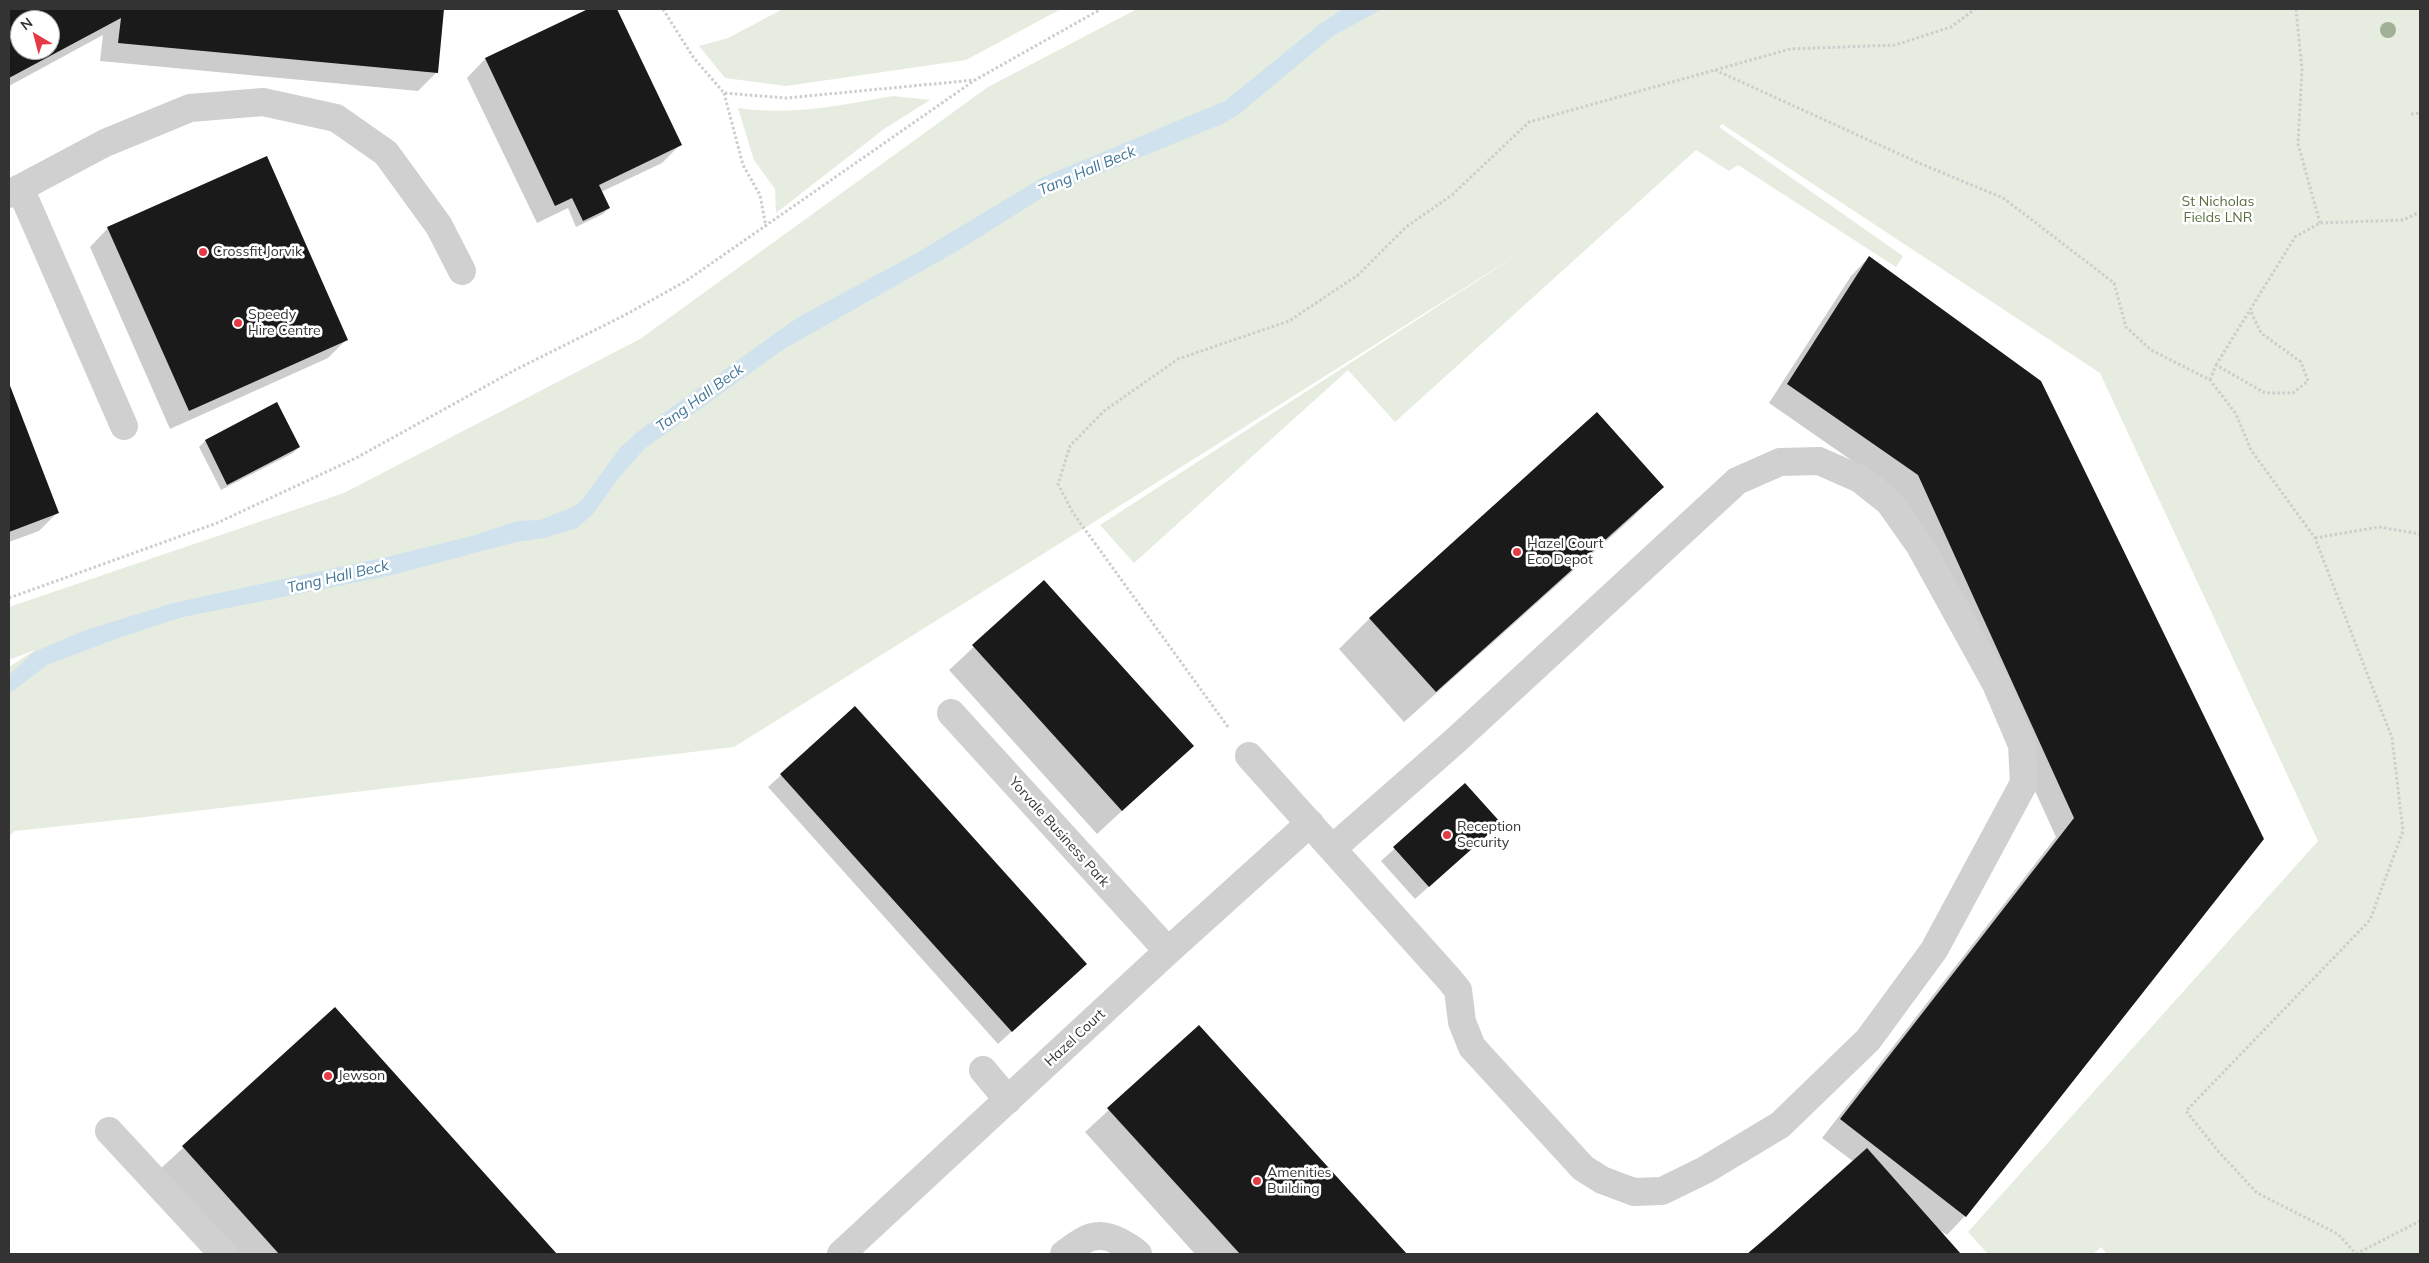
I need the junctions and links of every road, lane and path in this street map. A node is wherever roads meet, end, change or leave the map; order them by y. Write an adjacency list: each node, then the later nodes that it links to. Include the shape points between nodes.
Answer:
1 (662, 9): 7 (path, via 694,57)
2 (1101, 9): 6 (path)
3 (1975, 9): 5 (path, via 1951,27 1895,45 1790,48)
4 (2296, 9): 12 (path, via 2302,69 2298,144)
5 (1715, 70): 17 (path, via 2003,198 2114,284 2126,327 2151,350); 23 (path, via 1529,122 1452,195 1406,227 1358,275 1289,321 1178,359 1104,412 1070,446 1058,484 1073,513)
6 (975, 80): 7 (path, via 786,98); 13 (path)
7 (724, 93): 13 (path, via 744,165 760,195)
8 (2420, 113): 9 (path)
9 (2411, 114)
10 (14, 191): 14 (street, via 104,143 190,108 263,102 336,118 386,153 439,226); 18 (street)
11 (2420, 212): 12 (path, via 2403,220)
12 (2320, 223): 15 (path, via 2295,237)
13 (766, 228): 21 (path, via 686,281 356,458 217,523)
14 (462, 271)
15 (2250, 310): 16 (path); 16 (path, via 2261,333 2301,362 2308,381 2292,393 2265,393)
16 (2216, 365): 17 (path)
17 (2210, 380): 20 (path, via 2236,414 2251,450)
18 (124, 426)
19 (2420, 534): 20 (path, via 2379,527)
20 (2315, 538): 35 (path, via 2392,738 2403,831 2370,920 2186,1110 2257,1193 2338,1234)
21 (9, 598)
22 (951, 713): 26 (street, Yorvale Business Park)
23 (1249, 756): 24 (street)
24 (1310, 823): 25 (street); 26 (street, Hazel Court)
25 (1333, 848): 25 (street, via 1455,741 1737,481 1780,462 1819,461 1860,479 1889,502 1920,546 1996,684 2022,746 2024,783 1934,950 1868,1040 1780,1125 1662,1192 1634,1192 1602,1180 1583,1168 1472,1047 1462,1022 1458,990)
26 (1168, 952): 28 (street, Hazel Court)
27 (983, 1070): 28 (street)
28 (1008, 1100): 32 (street, Hazel Court)
29 (110, 1131): 31 (street)
30 (2420, 1221): 35 (path)
31 (223, 1254)
32 (841, 1254)
33 (1064, 1254): 34 (street, via 1084,1239 1105,1234 1132,1247)
34 (1138, 1254)
35 (2356, 1254)

